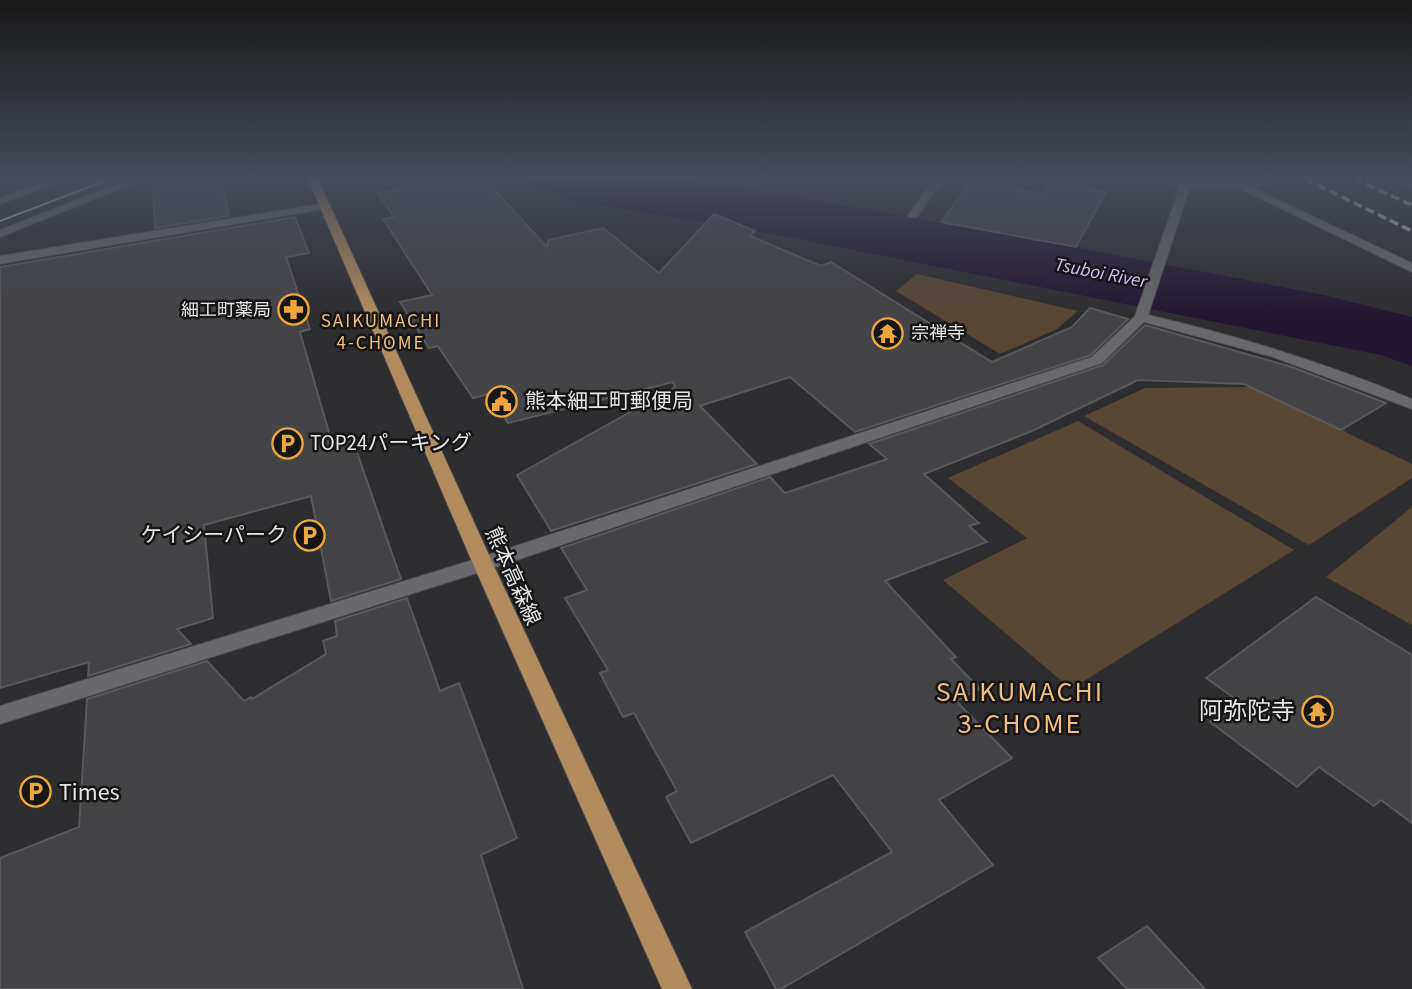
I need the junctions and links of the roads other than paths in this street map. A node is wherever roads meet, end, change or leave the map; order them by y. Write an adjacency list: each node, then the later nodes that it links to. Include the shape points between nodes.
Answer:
1 (22, 225): 6 (street)
2 (210, 225): 7 (street)
3 (334, 225): 11 (main road, 熊本高森線)
4 (1171, 225): 9 (street)
5 (1322, 225): 8 (street)
6 (0, 234)
7 (0, 260)
8 (1412, 268)
9 (1141, 317): 10 (street, via 1258,347); 11 (street, via 1097,360)
10 (1412, 404)
11 (483, 564): 12 (street); 13 (main road, 熊本高森線)
12 (0, 715)
13 (677, 989)

